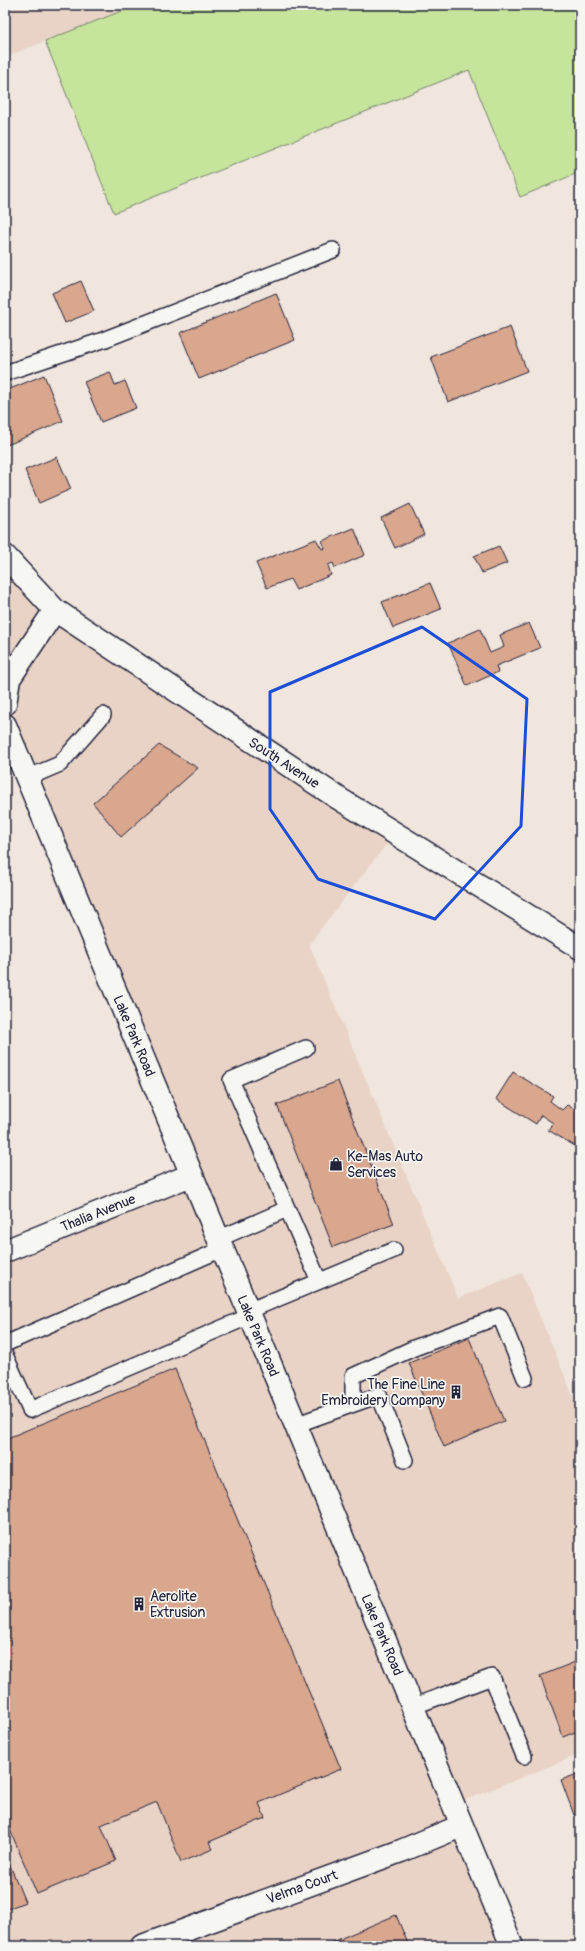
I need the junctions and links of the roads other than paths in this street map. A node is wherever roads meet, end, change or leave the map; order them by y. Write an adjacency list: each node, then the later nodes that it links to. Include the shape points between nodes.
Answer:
1 (333, 250): 2 (lane, via 103,340)
2 (5, 373)
3 (5, 556): 4 (street, South Avenue)
4 (55, 610): 5 (street, via 9,679); 9 (street, South Avenue, via 338,798)
5 (5, 704)
6 (103, 716): 8 (lane, via 60,764)
7 (5, 725): 8 (street, Lake Park Road)
8 (27, 778): 11 (street, Lake Park Road)
9 (580, 948)
10 (306, 1048): 12 (lane, via 231,1080)
11 (191, 1175): 13 (street, Lake Park Road); 15 (street, Thalia Avenue)
12 (288, 1209): 13 (lane); 16 (lane)
13 (220, 1244): 17 (street, Lake Park Road); 18 (lane)
14 (394, 1250): 16 (lane)
15 (5, 1251)
16 (319, 1281): 17 (lane)
17 (249, 1314): 19 (lane, via 30,1410); 22 (street, Lake Park Road)
18 (5, 1344)
19 (5, 1355)
20 (525, 1378): 21 (lane, via 500,1316 414,1348 353,1376)
21 (353, 1404): 22 (lane); 23 (lane, via 379,1395)
22 (295, 1425): 24 (street, Lake Park Road)
23 (405, 1460)
24 (412, 1707): 25 (lane, via 492,1677); 26 (street, Lake Park Road)
25 (524, 1756)
26 (462, 1826): 27 (street, Velma Court); 28 (street, Lake Park Road)
27 (142, 1946)
28 (512, 1946)

